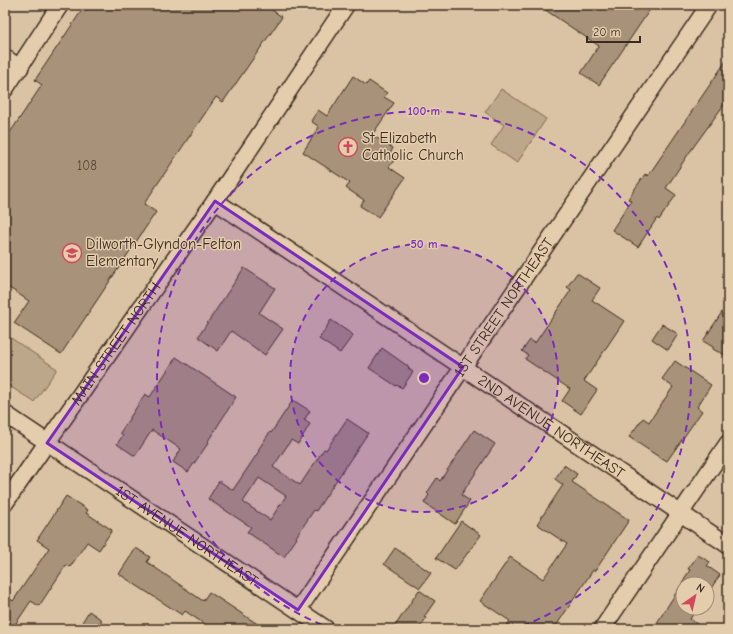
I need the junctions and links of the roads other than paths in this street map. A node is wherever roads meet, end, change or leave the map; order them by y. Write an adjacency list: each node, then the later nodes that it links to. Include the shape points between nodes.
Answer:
1 (60, 5): 5 (street)
2 (346, 5): 7 (street, MAIN STREET NORTH)
3 (709, 5): 8 (street, 1ST STREET NORTHEAST)
4 (5, 58): 5 (street)
5 (20, 68): 6 (street)
6 (5, 89)
7 (214, 200): 8 (street, 2ND AVENUE NORTHEAST); 10 (street, MAIN STREET NORTH)
8 (463, 367): 13 (street, 2ND AVENUE NORTHEAST); 15 (street, 1ST STREET NORTHEAST)
9 (5, 414): 10 (street, 1ST AVENUE NORTHEAST)
10 (47, 442): 12 (street, MAIN STREET NORTH); 15 (street, 1ST AVENUE NORTHEAST)
11 (728, 443): 13 (street)
12 (5, 503)
13 (680, 513): 14 (street, 2ND AVENUE NORTHEAST); 17 (street)
14 (728, 545)
15 (298, 610): 16 (street, 1ST AVENUE NORTHEAST)
16 (326, 629)
17 (602, 629)

